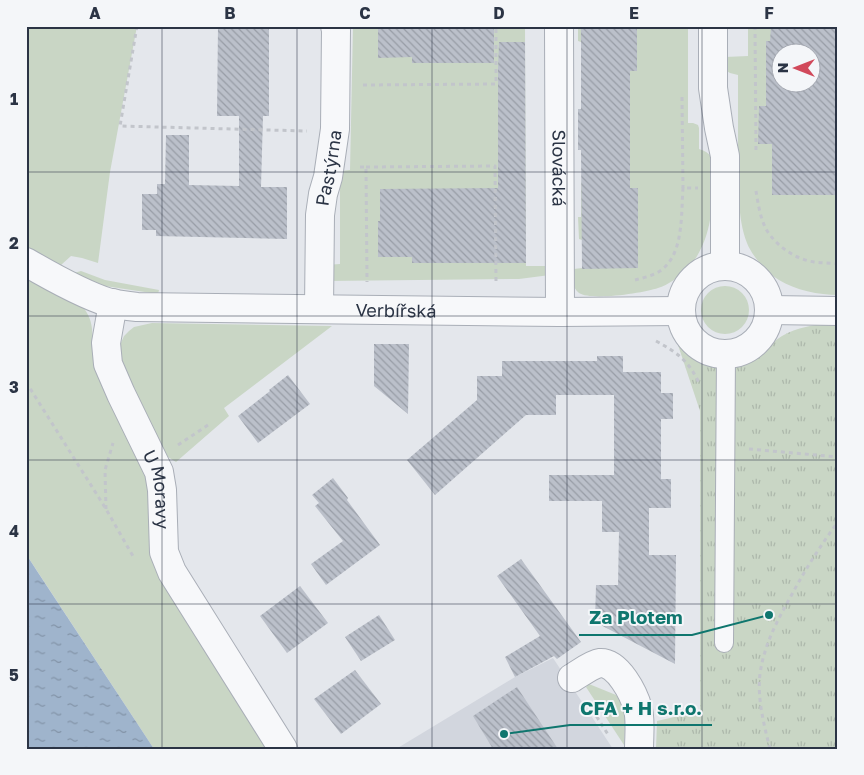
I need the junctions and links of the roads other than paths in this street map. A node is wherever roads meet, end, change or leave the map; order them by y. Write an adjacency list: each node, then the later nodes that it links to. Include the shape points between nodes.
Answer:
1 (335, 26): 7 (street, Pastýrna, via 334,134 320,215)
2 (559, 26): 11 (street, Slovácká)
3 (712, 26): 5 (street, via 713,88 725,156)
4 (26, 262): 6 (street)
5 (725, 266): 8 (street, via 742,269 756,278 766,293); 9 (street, via 706,270 697,276 685,291)
6 (113, 304): 7 (street, Verbířská); 15 (street, U Moravy, via 106,343 108,364 159,472 167,561)
7 (319, 309): 11 (street, Verbířská)
8 (770, 310): 10 (street); 12 (street, via 757,341 743,351)
9 (680, 311): 11 (street, Verbířská); 12 (street, via 685,328 701,348)
10 (838, 311)
11 (560, 312)
12 (726, 354): 13 (lane)
13 (724, 643)
14 (572, 678): 16 (street, via 596,664 603,663 614,669 632,693 638,711)
15 (283, 749)
16 (639, 749)

